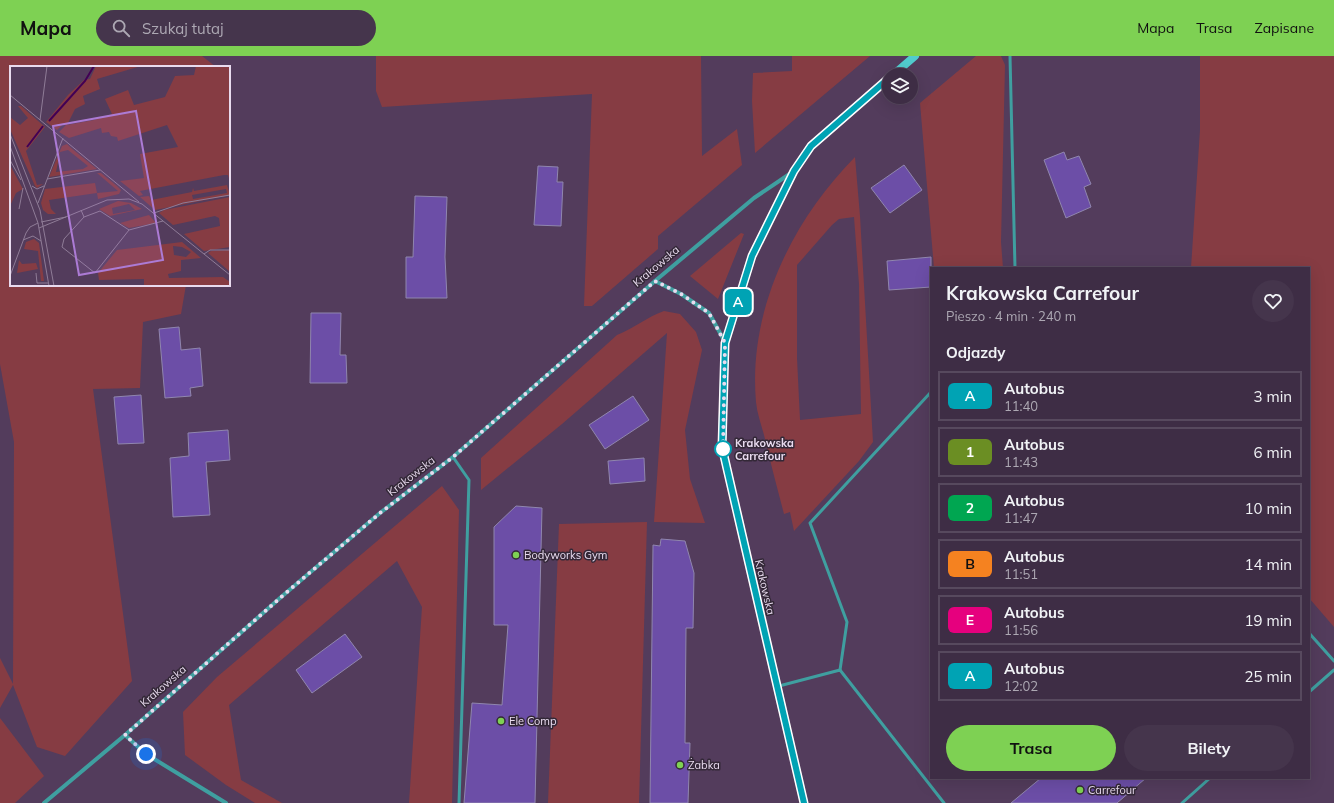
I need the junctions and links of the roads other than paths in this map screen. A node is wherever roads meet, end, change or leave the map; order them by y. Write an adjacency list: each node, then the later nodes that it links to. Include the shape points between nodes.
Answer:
1 (1010, 56): 6 (lane)
2 (913, 57): 3 (main road)
3 (901, 68)
4 (882, 84): 5 (main road, Krakowska, via 811,146)
5 (794, 171): 7 (street, Krakowska, via 754,198); 8 (main road, Krakowska, via 752,256)
6 (1015, 267)
7 (655, 281): 8 (street, via 681,294 709,313); 10 (street, Krakowska)
8 (725, 343): 15 (main road, Krakowska, via 722,447)
9 (930, 393): 13 (lane, via 810,522 847,622)
10 (453, 457): 17 (street, Krakowska, via 380,513); 21 (lane, via 469,480)
11 (1310, 634): 12 (lane)
12 (1334, 661)
13 (840, 670): 15 (lane); 23 (lane)
14 (1334, 670): 16 (lane)
15 (777, 687): 22 (main road, Krakowska)
16 (1310, 691)
17 (125, 735): 19 (street, Krakowska); 20 (street, via 146,754)
18 (1209, 779): 24 (lane)
19 (44, 803)
20 (226, 803)
21 (459, 803)
22 (804, 803)
23 (944, 803)
24 (1182, 803)

